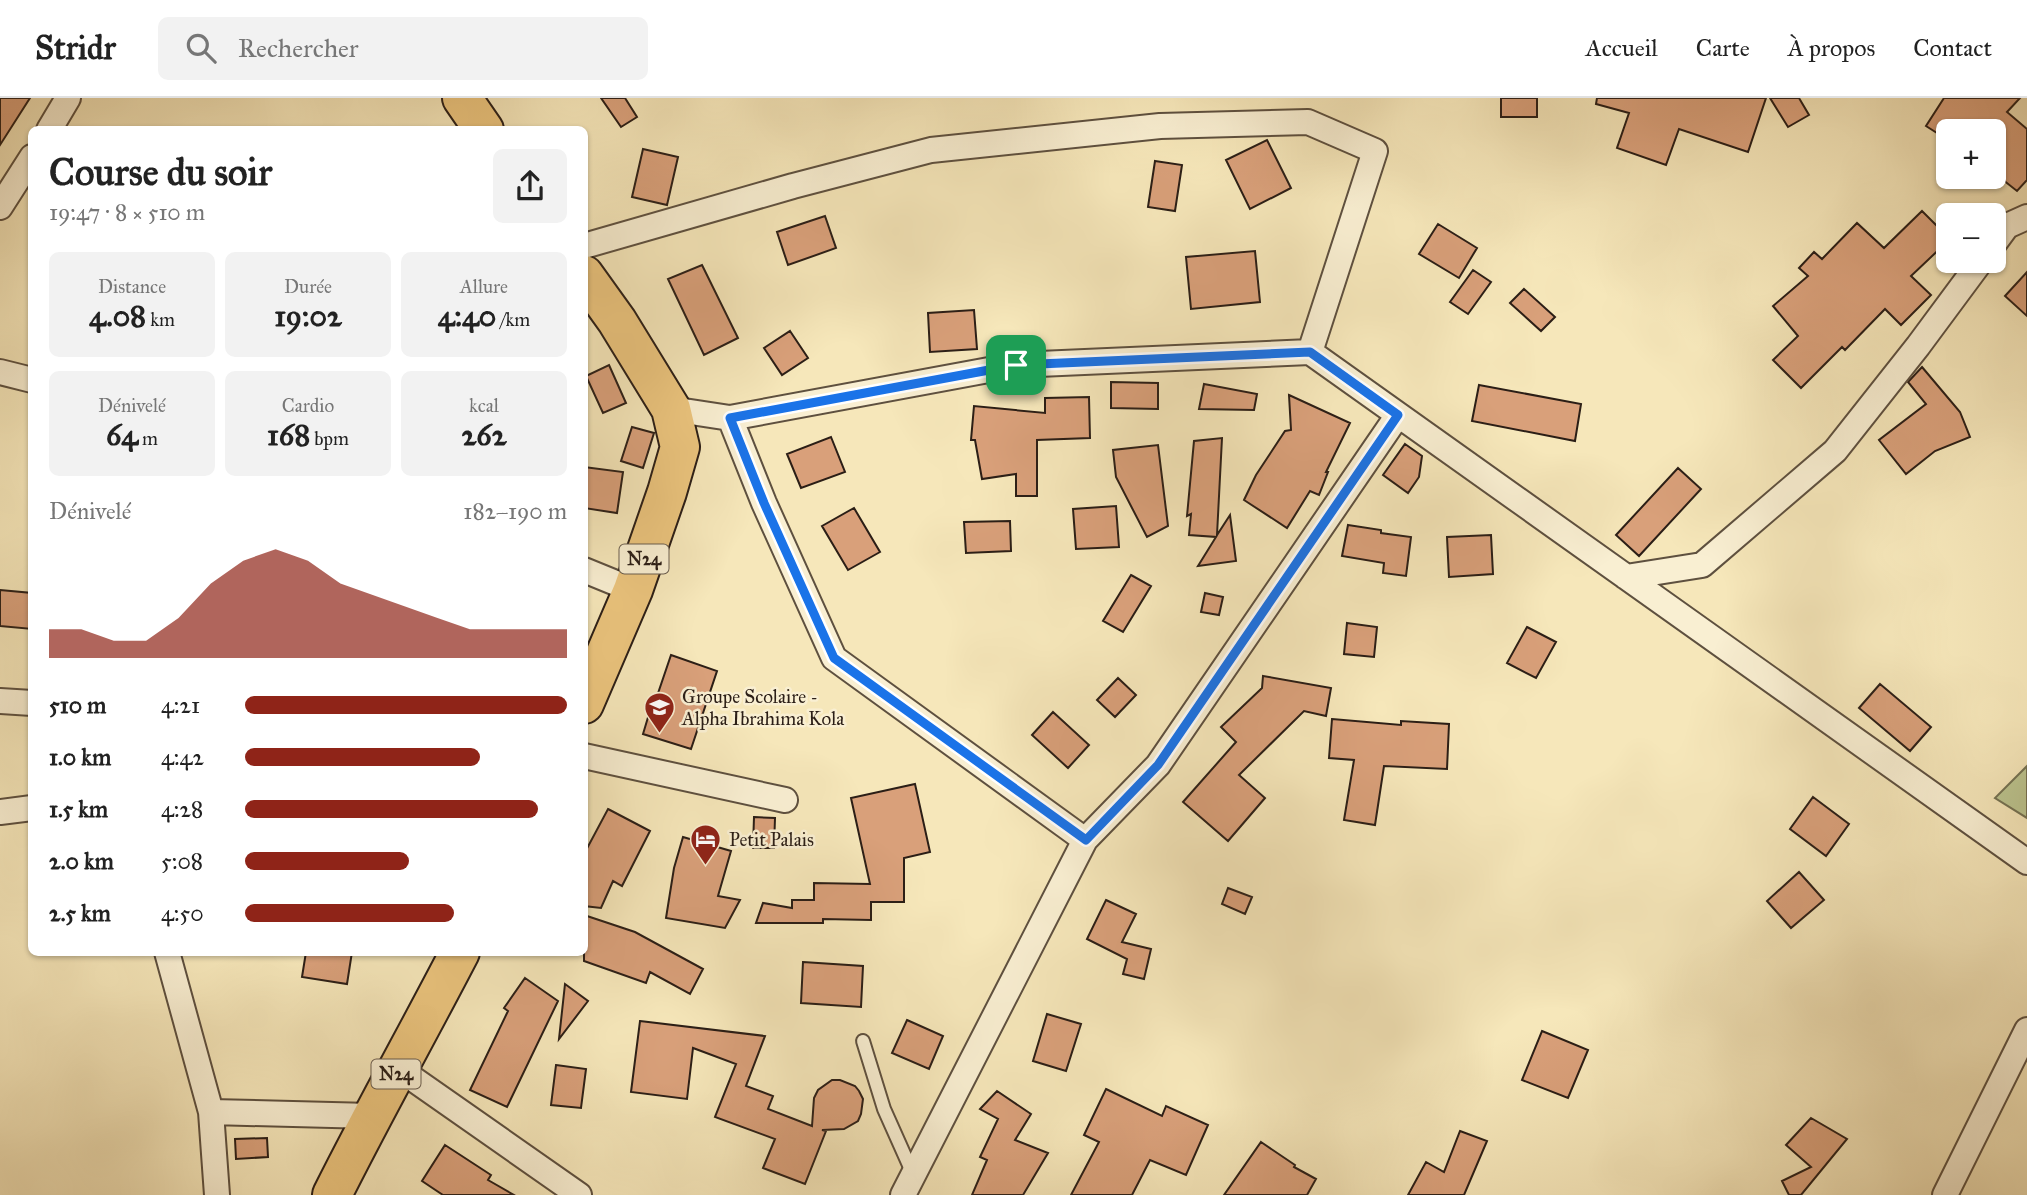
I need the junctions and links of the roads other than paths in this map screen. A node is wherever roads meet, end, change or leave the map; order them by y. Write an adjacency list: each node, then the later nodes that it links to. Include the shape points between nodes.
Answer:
1 (68, 98): 3 (street)
2 (462, 98): 4 (main road)
3 (50, 126)
4 (481, 126)
5 (28, 163): 6 (street)
6 (0, 208)
7 (2027, 217): 8 (street)
8 (2006, 227)
9 (588, 245): 12 (street, via 931,150 1160,125 1308,122 1374,151)
10 (1972, 273): 19 (street, via 1835,451 1702,565)
11 (588, 281): 15 (main road, N24)
12 (1310, 352): 16 (street); 17 (street, via 1016,365)
13 (0, 372): 14 (street)
14 (28, 379)
15 (671, 410): 17 (street); 20 (main road, N24, via 680,447)
16 (1398, 415): 19 (street); 28 (street, via 1158,765)
17 (730, 418): 28 (street, via 834,658)
18 (588, 571): 20 (street)
19 (1626, 577): 29 (street)
20 (634, 590): 21 (main road, N24)
21 (588, 695)
22 (0, 701): 23 (street)
23 (28, 703)
24 (588, 757): 25 (street)
25 (785, 800)
26 (28, 808): 27 (street)
27 (0, 812)
28 (1086, 840): 37 (street)
29 (2027, 862)
30 (168, 956): 35 (street)
31 (458, 956): 34 (main road, N24)
32 (2027, 1030): 41 (street)
33 (863, 1041): 37 (lane)
34 (399, 1069): 36 (main road, N24); 40 (street)
35 (211, 1112): 36 (street); 38 (street)
36 (371, 1116): 39 (main road, N24)
37 (908, 1185)
38 (217, 1195)
39 (332, 1195)
40 (579, 1195)
41 (1945, 1195)

